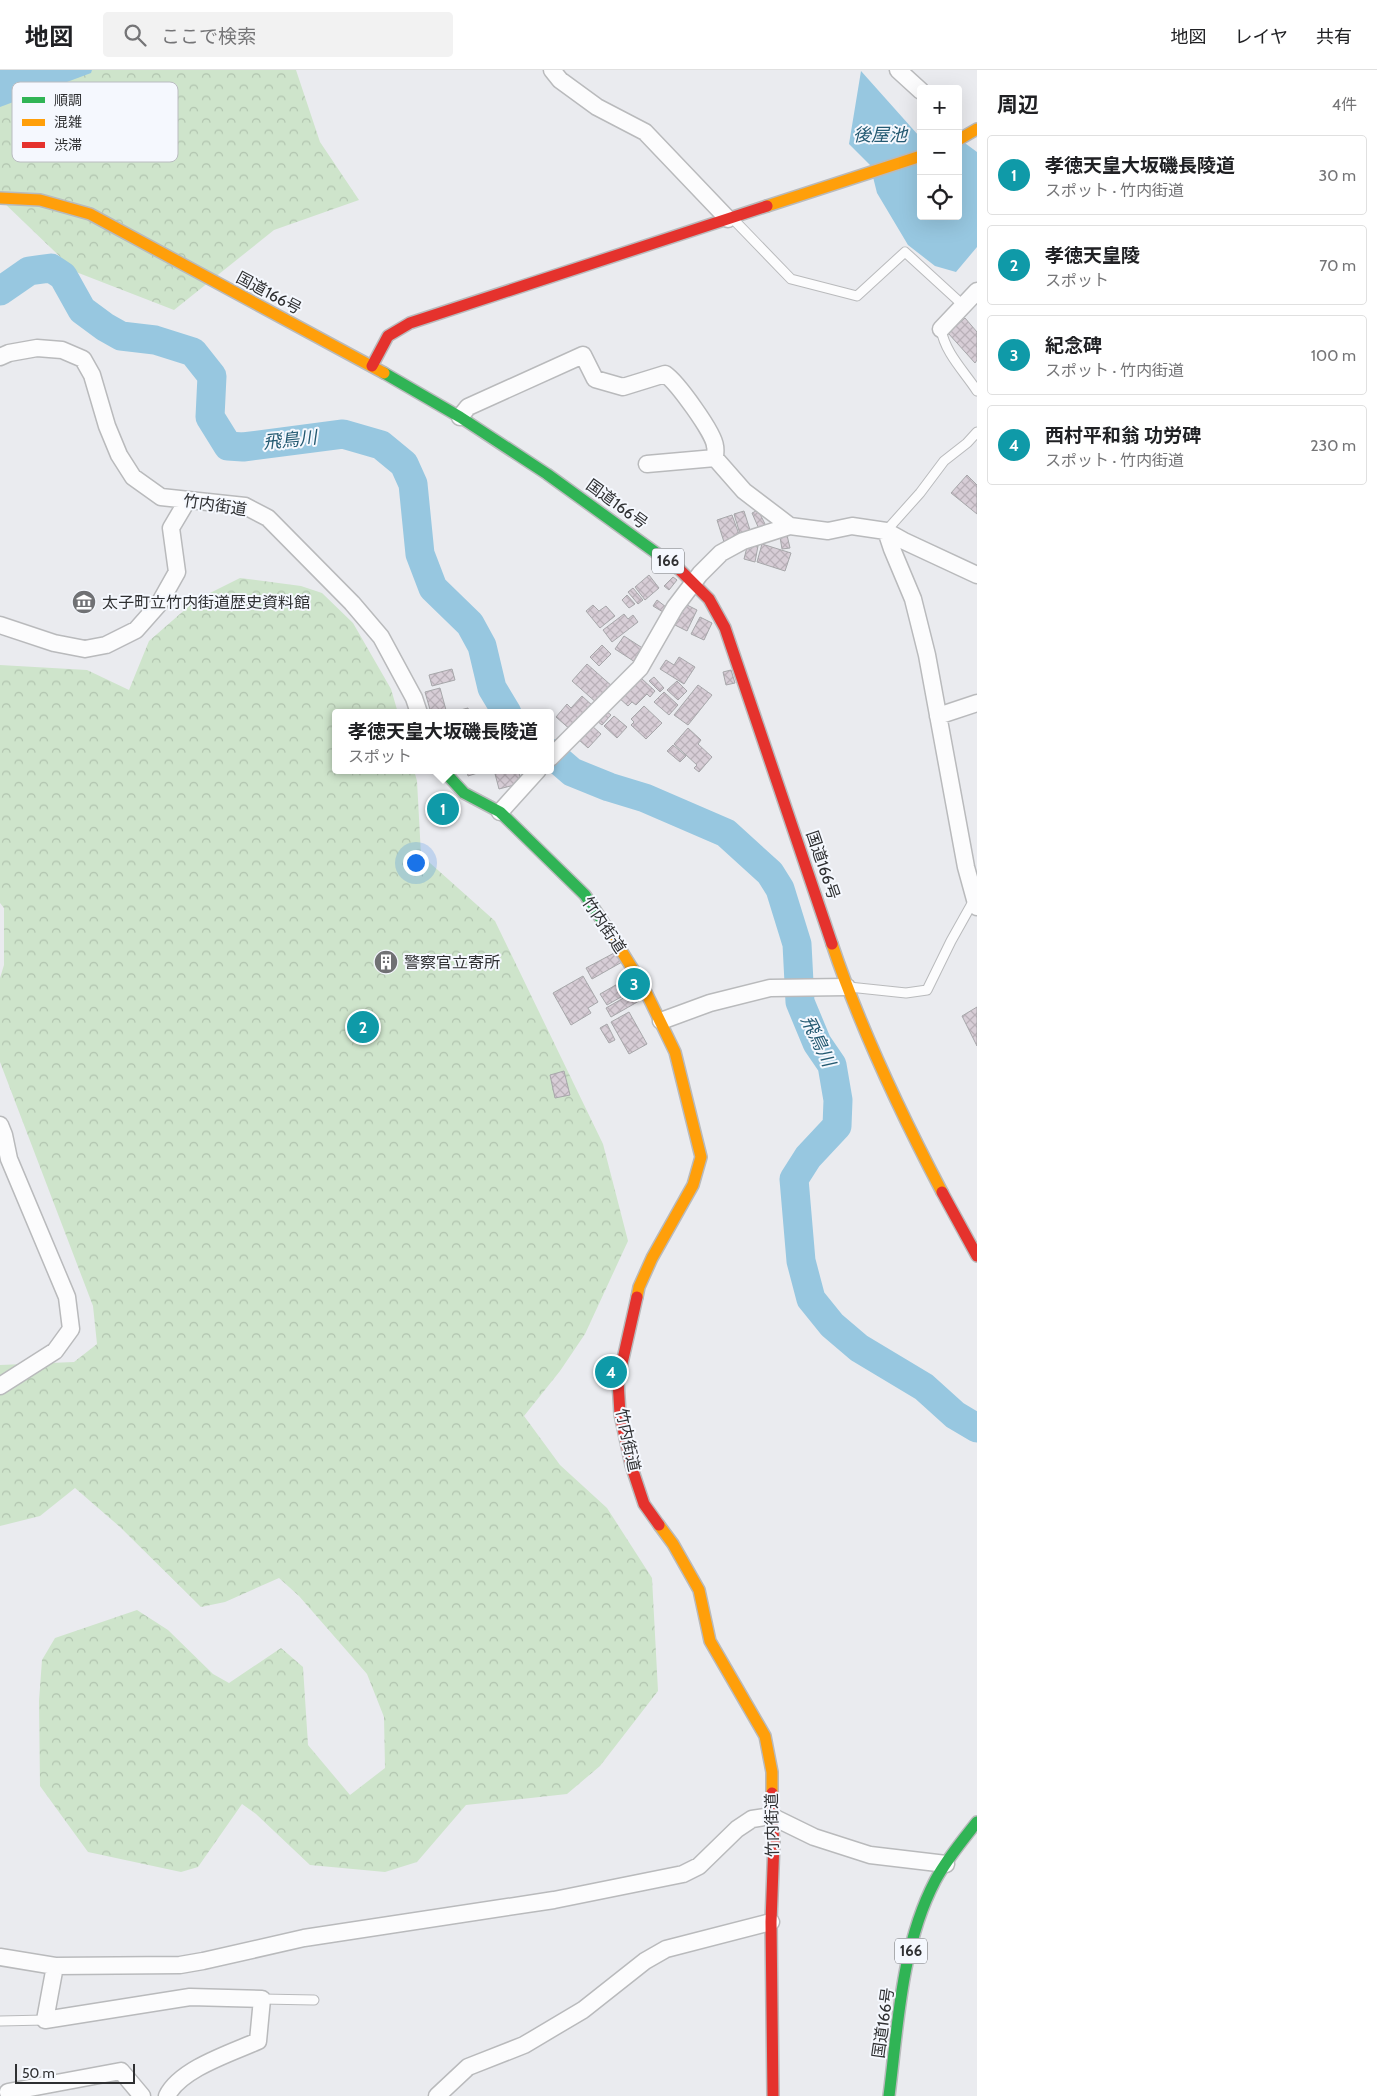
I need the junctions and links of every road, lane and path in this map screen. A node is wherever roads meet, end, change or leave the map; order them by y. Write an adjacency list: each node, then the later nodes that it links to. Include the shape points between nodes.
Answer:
1 (552, 70): 6 (street, via 560,80 597,107 644,132)
2 (898, 70): 3 (street)
3 (917, 87)
4 (917, 157): 6 (main road)
5 (0, 198): 10 (main road, 国道166号 / 166, via 40,200 90,214)
6 (730, 219): 7 (lane, via 791,279 857,296 904,252); 10 (main road, via 410,323 388,336)
7 (971, 301): 8 (street)
8 (941, 329): 11 (lane, via 949,352)
9 (0, 357): 16 (street, 竹内街道, via 37,348 62,350 83,358 92,375 119,455 133,477 161,497)
10 (372, 366): 12 (main road, 国道166号 / 166)
11 (977, 391)
12 (460, 417): 14 (street, via 468,407 583,355 595,380 623,387 665,374 674,380 716,444); 20 (main road, 国道166号 / 166, via 548,474 680,570)
13 (977, 432): 18 (lane, via 944,461)
14 (715, 458): 15 (street); 17 (street, via 744,491)
15 (647, 464)
16 (187, 501): 21 (street, via 170,528 177,572 159,604 136,630 106,645 85,648 54,643); 23 (street, 竹内街道, via 245,506 268,518 352,602 381,637)
17 (790, 526): 18 (street, via 828,531 852,526); 20 (street, via 743,541 721,553)
18 (886, 531): 19 (street); 24 (street, via 913,600)
19 (977, 574)
20 (692, 583): 25 (street, via 640,668); 30 (main road, 国道166号 / 166, via 709,599 725,628)
21 (0, 626)
22 (977, 702): 24 (street)
23 (418, 709)
24 (938, 716): 29 (street, via 966,867)
25 (555, 753)
26 (447, 774): 28 (main road, 竹内街道, via 464,792)
27 (534, 774): 28 (street)
28 (500, 812): 31 (main road, 竹内街道, via 590,901)
29 (976, 903): 30 (lane, via 951,940 927,990 906,993)
30 (847, 987): 31 (street, via 770,988 710,1003); 33 (main road, 国道166号 / 166, via 872,1051 932,1175)
31 (661, 1021): 35 (main road, 竹内街道, via 675,1052 701,1157 693,1185 639,1287 618,1381 620,1414 631,1466 644,1504 673,1544 699,1590 710,1641 765,1736 772,1772)
32 (0, 1125): 34 (street, via 9,1159 67,1297 71,1329 55,1351)
33 (977, 1256)
34 (0, 1386)
35 (771, 1816): 37 (street, via 814,1837 870,1855); 38 (main road, 竹内街道, via 774,1841); 40 (street, via 752,1819 737,1829 699,1866 683,1874 652,1881 554,1900 304,1938 203,1961 152,1966)
36 (977, 1822): 37 (main road, 国道166号 / 166)
37 (946, 1864): 50 (main road, 国道166号 / 166, via 934,1883 917,1928 906,1970)
38 (772, 1922): 48 (street, via 666,1950 645,1961 583,2010 524,2045 468,2067); 49 (main road, 竹内街道)
39 (0, 1957): 40 (street)
40 (55, 1966): 43 (street)
41 (262, 1999): 42 (lane); 43 (street, via 190,1996); 47 (street, via 258,2041 186,2074)
42 (314, 2000)
43 (45, 2020): 44 (lane)
44 (0, 2021)
45 (8, 2092): 46 (street, via 120,2071)
46 (142, 2096)
47 (167, 2096)
48 (437, 2096)
49 (773, 2096)
50 (889, 2096)

